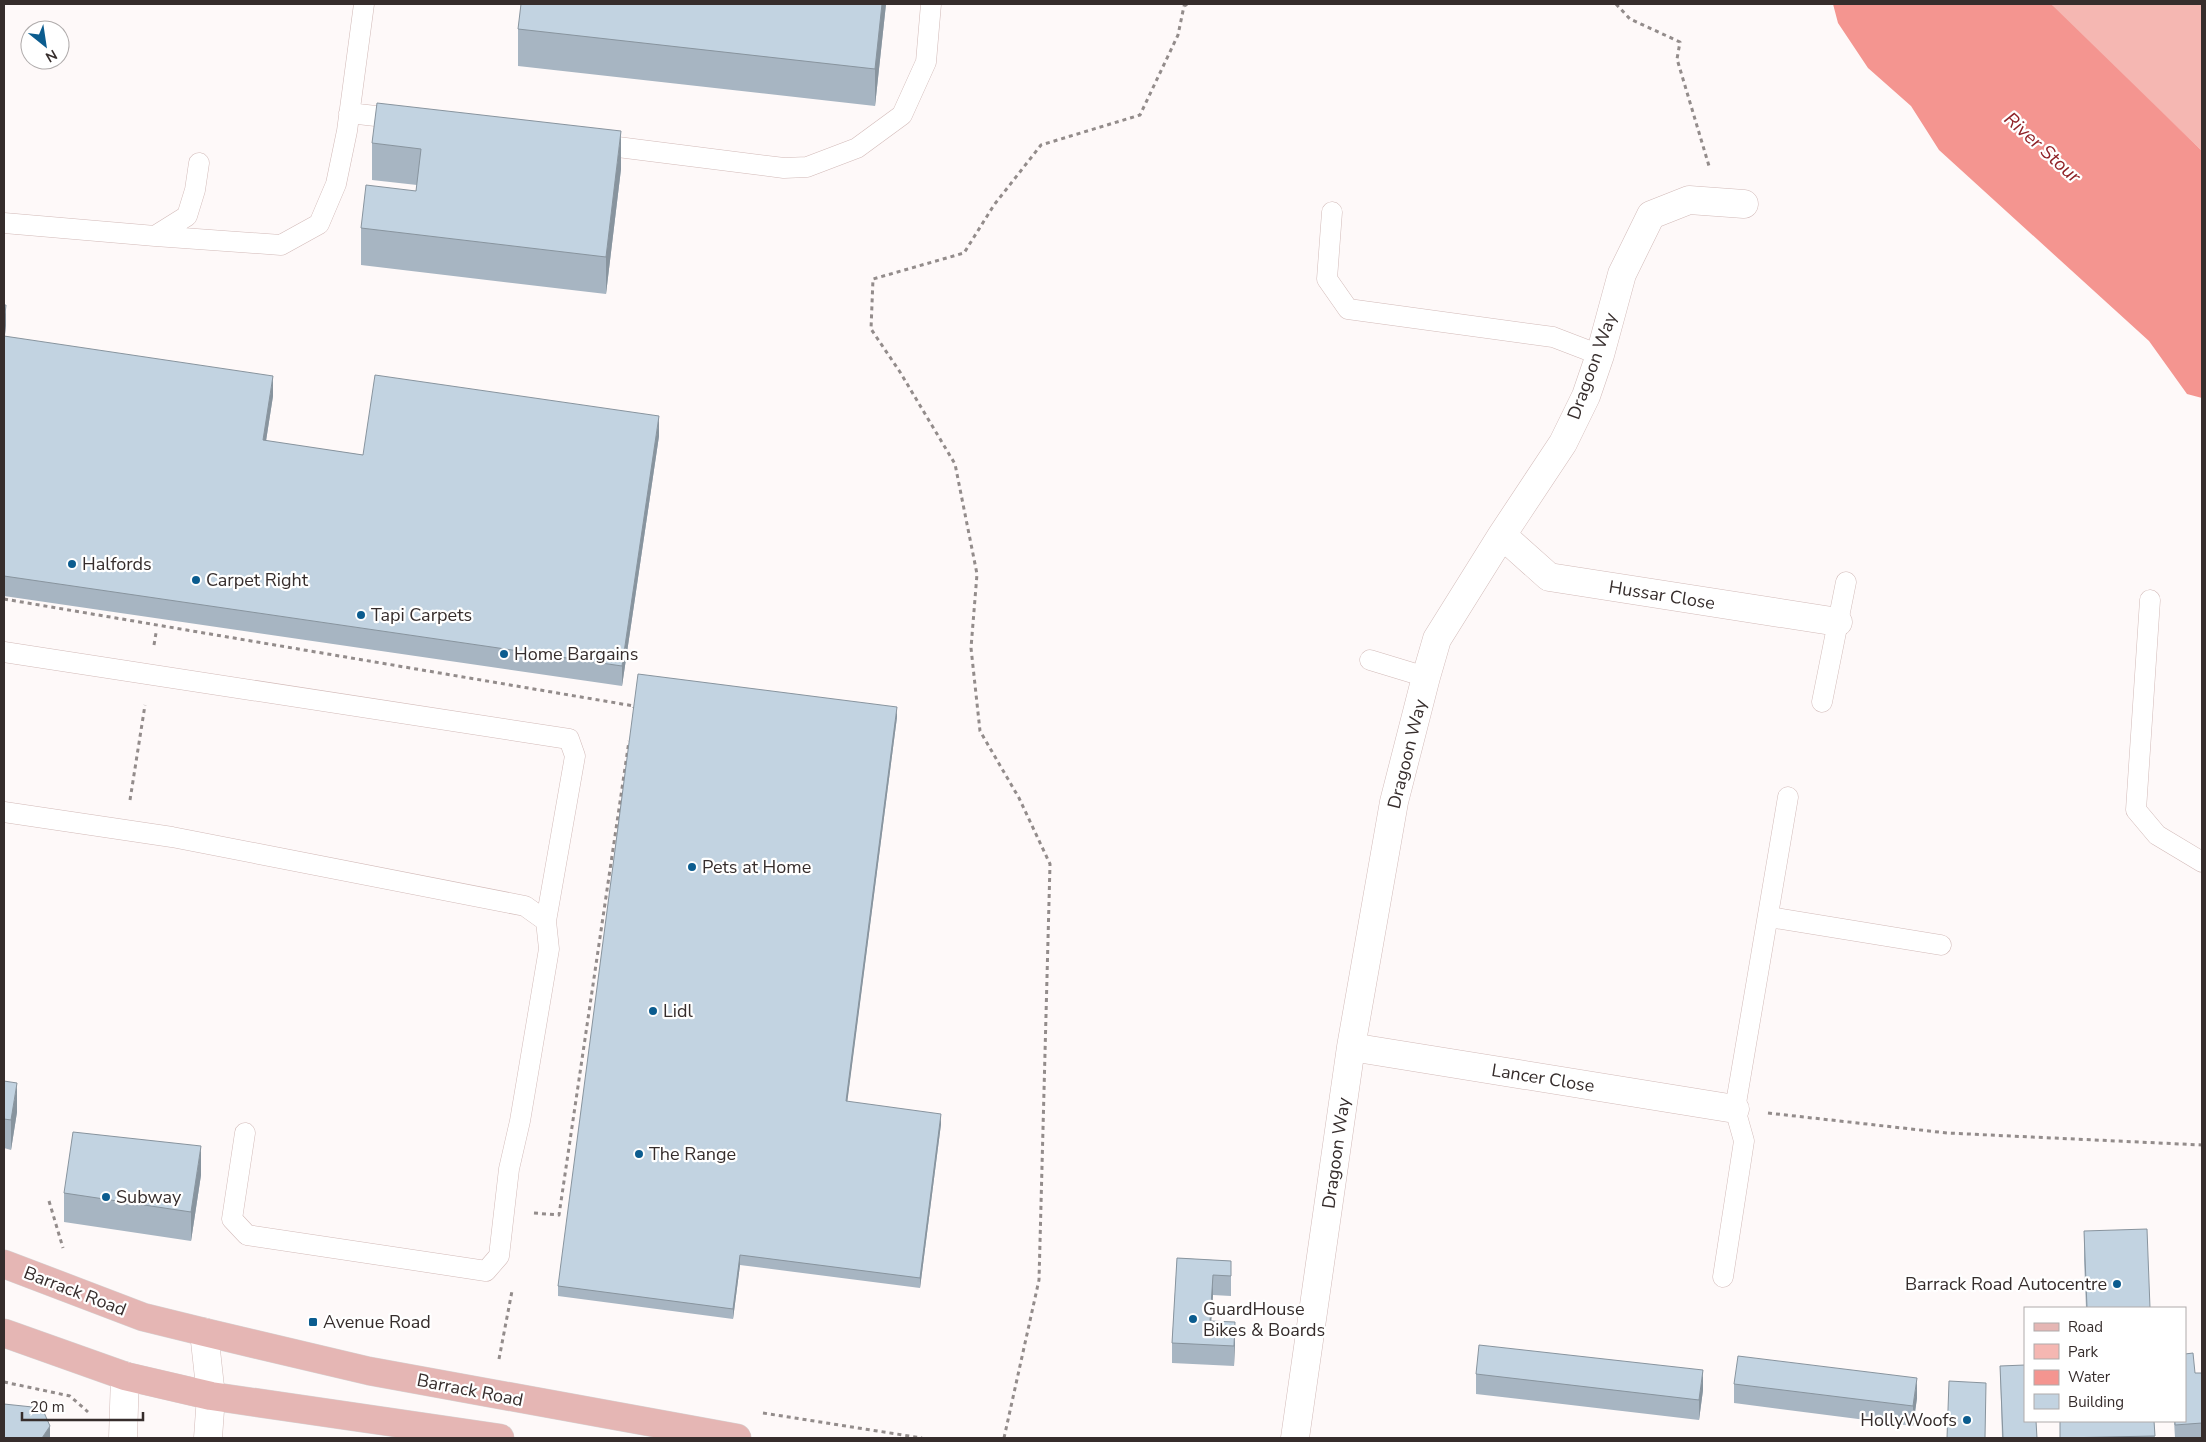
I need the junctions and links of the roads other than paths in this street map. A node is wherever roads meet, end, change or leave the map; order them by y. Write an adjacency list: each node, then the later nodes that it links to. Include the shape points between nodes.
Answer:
1 (364, 4): 3 (lane)
2 (931, 4): 5 (lane, via 926,62 902,115 857,148 816,164 784,168)
3 (349, 112): 4 (lane); 10 (lane, via 336,184 319,224 281,245)
4 (417, 121)
5 (573, 141)
6 (199, 163): 10 (lane, via 187,216)
7 (1732, 203): 11 (street, Dragoon Way, via 1689,200 1651,214 1622,274)
8 (1332, 212): 11 (lane, via 1328,279 1348,309 1553,337)
9 (4, 223): 10 (lane)
10 (155, 236)
11 (1600, 355): 12 (street, Dragoon Way, via 1586,396 1563,444)
12 (1502, 536): 15 (street, Hussar Close, via 1549,576); 18 (street, Dragoon Way, via 1437,640)
13 (1846, 582): 15 (lane)
14 (2150, 600): 22 (lane, via 2136,810 2157,835)
15 (1838, 622): 19 (lane)
16 (4, 652): 24 (lane, via 569,739 575,756)
17 (1370, 660): 18 (lane)
18 (1426, 677): 26 (street, Dragoon Way, via 1394,802)
19 (1822, 702)
20 (1788, 797): 23 (lane)
21 (4, 812): 24 (lane, via 125,829 525,906)
22 (2202, 862)
23 (1769, 917): 25 (lane); 27 (lane)
24 (546, 921): 28 (lane, via 549,949 510,1169 499,1256 486,1271 247,1235 232,1219)
25 (1941, 945)
26 (1351, 1047): 27 (street, Lancer Close); 39 (street, Dragoon Way)
27 (1735, 1109): 30 (lane, via 1744,1141)
28 (245, 1133)
29 (4, 1264): 31 (main road, Barrack Road, via 144,1316)
30 (1723, 1276)
31 (204, 1332): 34 (street); 38 (main road, Barrack Road, via 369,1371)
32 (4, 1333): 33 (main road)
33 (125, 1376): 34 (main road); 35 (street)
34 (211, 1396): 36 (street); 37 (main road)
35 (124, 1438)
36 (208, 1438)
37 (500, 1438)
38 (737, 1438)
39 (1295, 1438)

